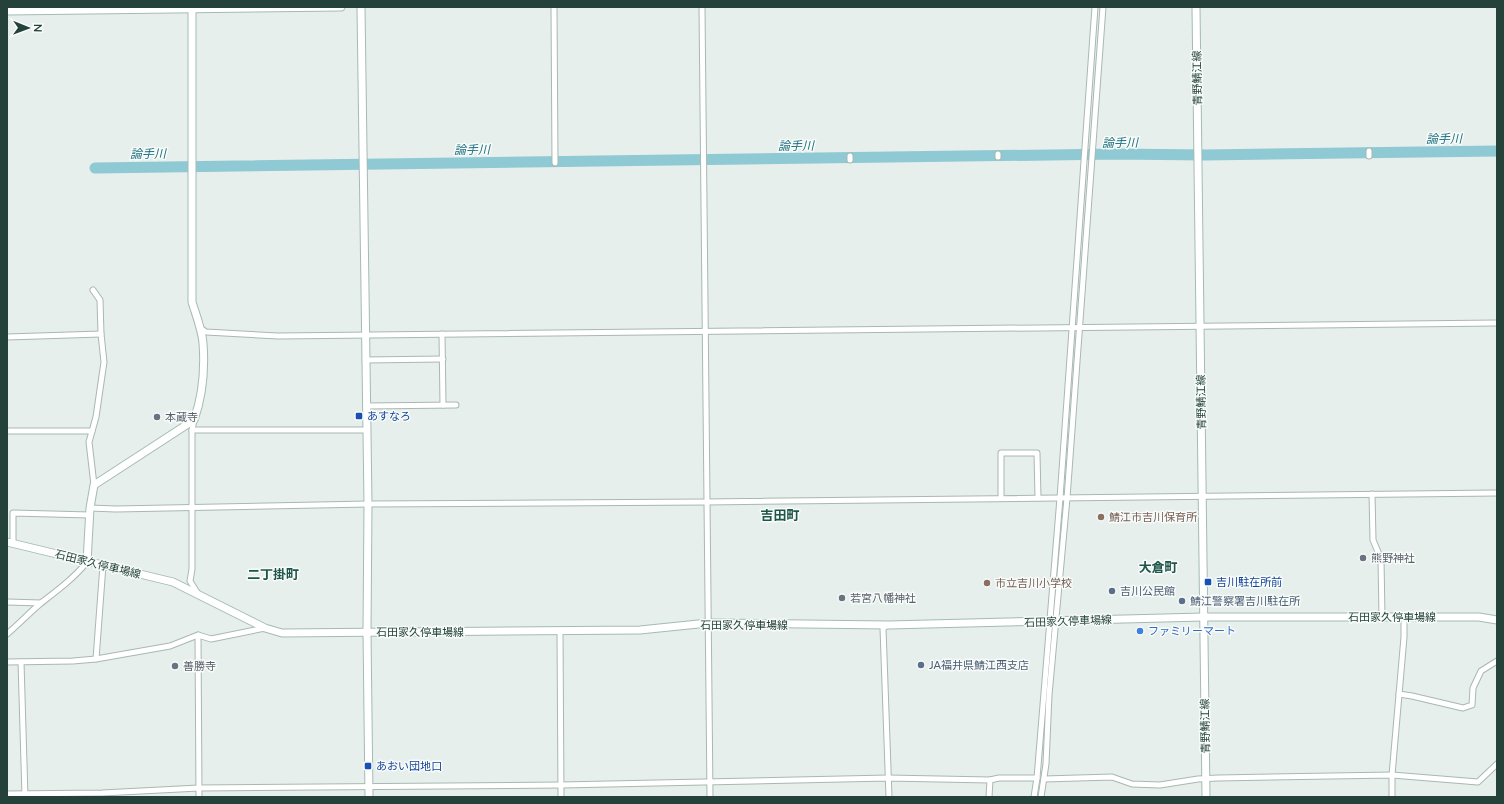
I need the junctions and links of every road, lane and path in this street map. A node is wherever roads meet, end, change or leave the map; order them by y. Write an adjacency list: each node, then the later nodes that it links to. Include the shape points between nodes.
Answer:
1 (341, 7): 9 (main road)
2 (361, 7): 21 (main road)
3 (554, 7): 11 (street)
4 (702, 7): 18 (street)
5 (1095, 7): 15 (street)
6 (1103, 7): 16 (street)
7 (1196, 7): 14 (main road, 青野鯖江線)
8 (91, 8): 9 (main road); 10 (main road)
9 (192, 8): 17 (main road, via 192,302)
10 (7, 11)
11 (555, 161)
12 (93, 290): 19 (street, via 100,300)
13 (1497, 323): 14 (street)
14 (1200, 326): 16 (street); 36 (main road, 青野鯖江線)
15 (1072, 327): 16 (street); 18 (street); 39 (street)
16 (1078, 327): 40 (street)
17 (200, 328): 21 (street, via 206,332 278,336); 28 (main road, via 203,342 203,384)
18 (704, 331): 20 (street); 41 (street)
19 (101, 334): 22 (street); 32 (street, via 104,362)
20 (442, 334): 21 (street); 23 (street)
21 (365, 335): 24 (main road)
22 (7, 337)
23 (442, 359): 24 (street); 25 (street)
24 (365, 360): 27 (main road)
25 (443, 405): 26 (street); 27 (street)
26 (456, 405)
27 (366, 406): 30 (main road)
28 (194, 420): 29 (street); 33 (main road)
29 (192, 430): 30 (street); 43 (street)
30 (366, 430): 42 (main road)
31 (7, 431): 32 (street)
32 (92, 431): 33 (street, via 89,442)
33 (94, 485): 44 (main road)
34 (1497, 493): 35 (street)
35 (1372, 494): 36 (street); 51 (street, via 1373,540 1381,559)
36 (1202, 496): 40 (street); 52 (main road, 青野鯖江線)
37 (1001, 498): 38 (street); 38 (street, via 1001,453 1037,453); 41 (street)
38 (1038, 498): 39 (street)
39 (1060, 498): 40 (street); 54 (street)
40 (1067, 498): 54 (street)
41 (707, 502): 42 (street); 56 (street)
42 (368, 504): 43 (street); 59 (main road)
43 (192, 508): 44 (street); 48 (street, via 190,581)
44 (90, 512): 45 (street, via 13,513); 46 (main road)
45 (10, 542): 46 (main road, 石田家久停車場線)
46 (87, 562): 47 (main road, 石田家久停車場線); 50 (street, via 77,574)
47 (102, 565): 48 (main road, 石田家久停車場線, via 172,582); 63 (street)
48 (198, 594): 58 (main road, 石田家久停車場線)
49 (7, 602): 50 (street)
50 (41, 603): 61 (street)
51 (1382, 617): 52 (main road, 石田家久停車場線); 53 (main road, 石田家久停車場線)
52 (1203, 618): 54 (main road, 石田家久停車場線); 73 (main road, 青野鯖江線)
53 (1404, 618): 55 (main road, 石田家久停車場線, via 1479,617); 67 (street)
54 (1053, 620): 57 (main road, 石田家久停車場線); 71 (street); 72 (street)
55 (1497, 620)
56 (708, 624): 57 (main road, 石田家久停車場線); 60 (main road, 石田家久停車場線, via 640,630); 75 (street)
57 (889, 625): 70 (street, via 883,628)
58 (265, 628): 59 (main road, 石田家久停車場線, via 282,633); 62 (street, via 211,639)
59 (367, 632): 60 (main road, 石田家久停車場線); 77 (main road)
60 (560, 632): 76 (street)
61 (7, 634)
62 (198, 635): 63 (street, via 170,646); 78 (street)
63 (96, 660): 66 (street)
64 (1497, 661): 67 (street, via 1482,671 1473,688 1472,705 1463,708)
65 (7, 662): 66 (street)
66 (21, 662): 81 (street)
67 (1399, 694): 69 (street)
68 (1497, 764): 69 (street, via 1478,782)
69 (1392, 775): 73 (street); 91 (street)
70 (888, 778): 74 (street); 75 (street); 86 (street)
71 (1037, 778): 74 (street); 88 (street)
72 (1044, 779): 73 (street, via 1112,777 1132,784 1160,785); 89 (street)
73 (1206, 779): 90 (main road, 青野鯖江線)
74 (990, 780): 87 (street)
75 (710, 783): 76 (street); 85 (street)
76 (561, 785): 77 (street); 84 (street)
77 (369, 786): 78 (street); 83 (main road)
78 (199, 788): 80 (street); 82 (street)
79 (7, 794): 81 (street)
80 (102, 795): 81 (street)
81 (25, 796)
82 (199, 797)
83 (369, 797)
84 (562, 797)
85 (710, 797)
86 (889, 797)
87 (989, 797)
88 (1034, 797)
89 (1041, 797)
90 (1206, 797)
91 (1392, 797)

